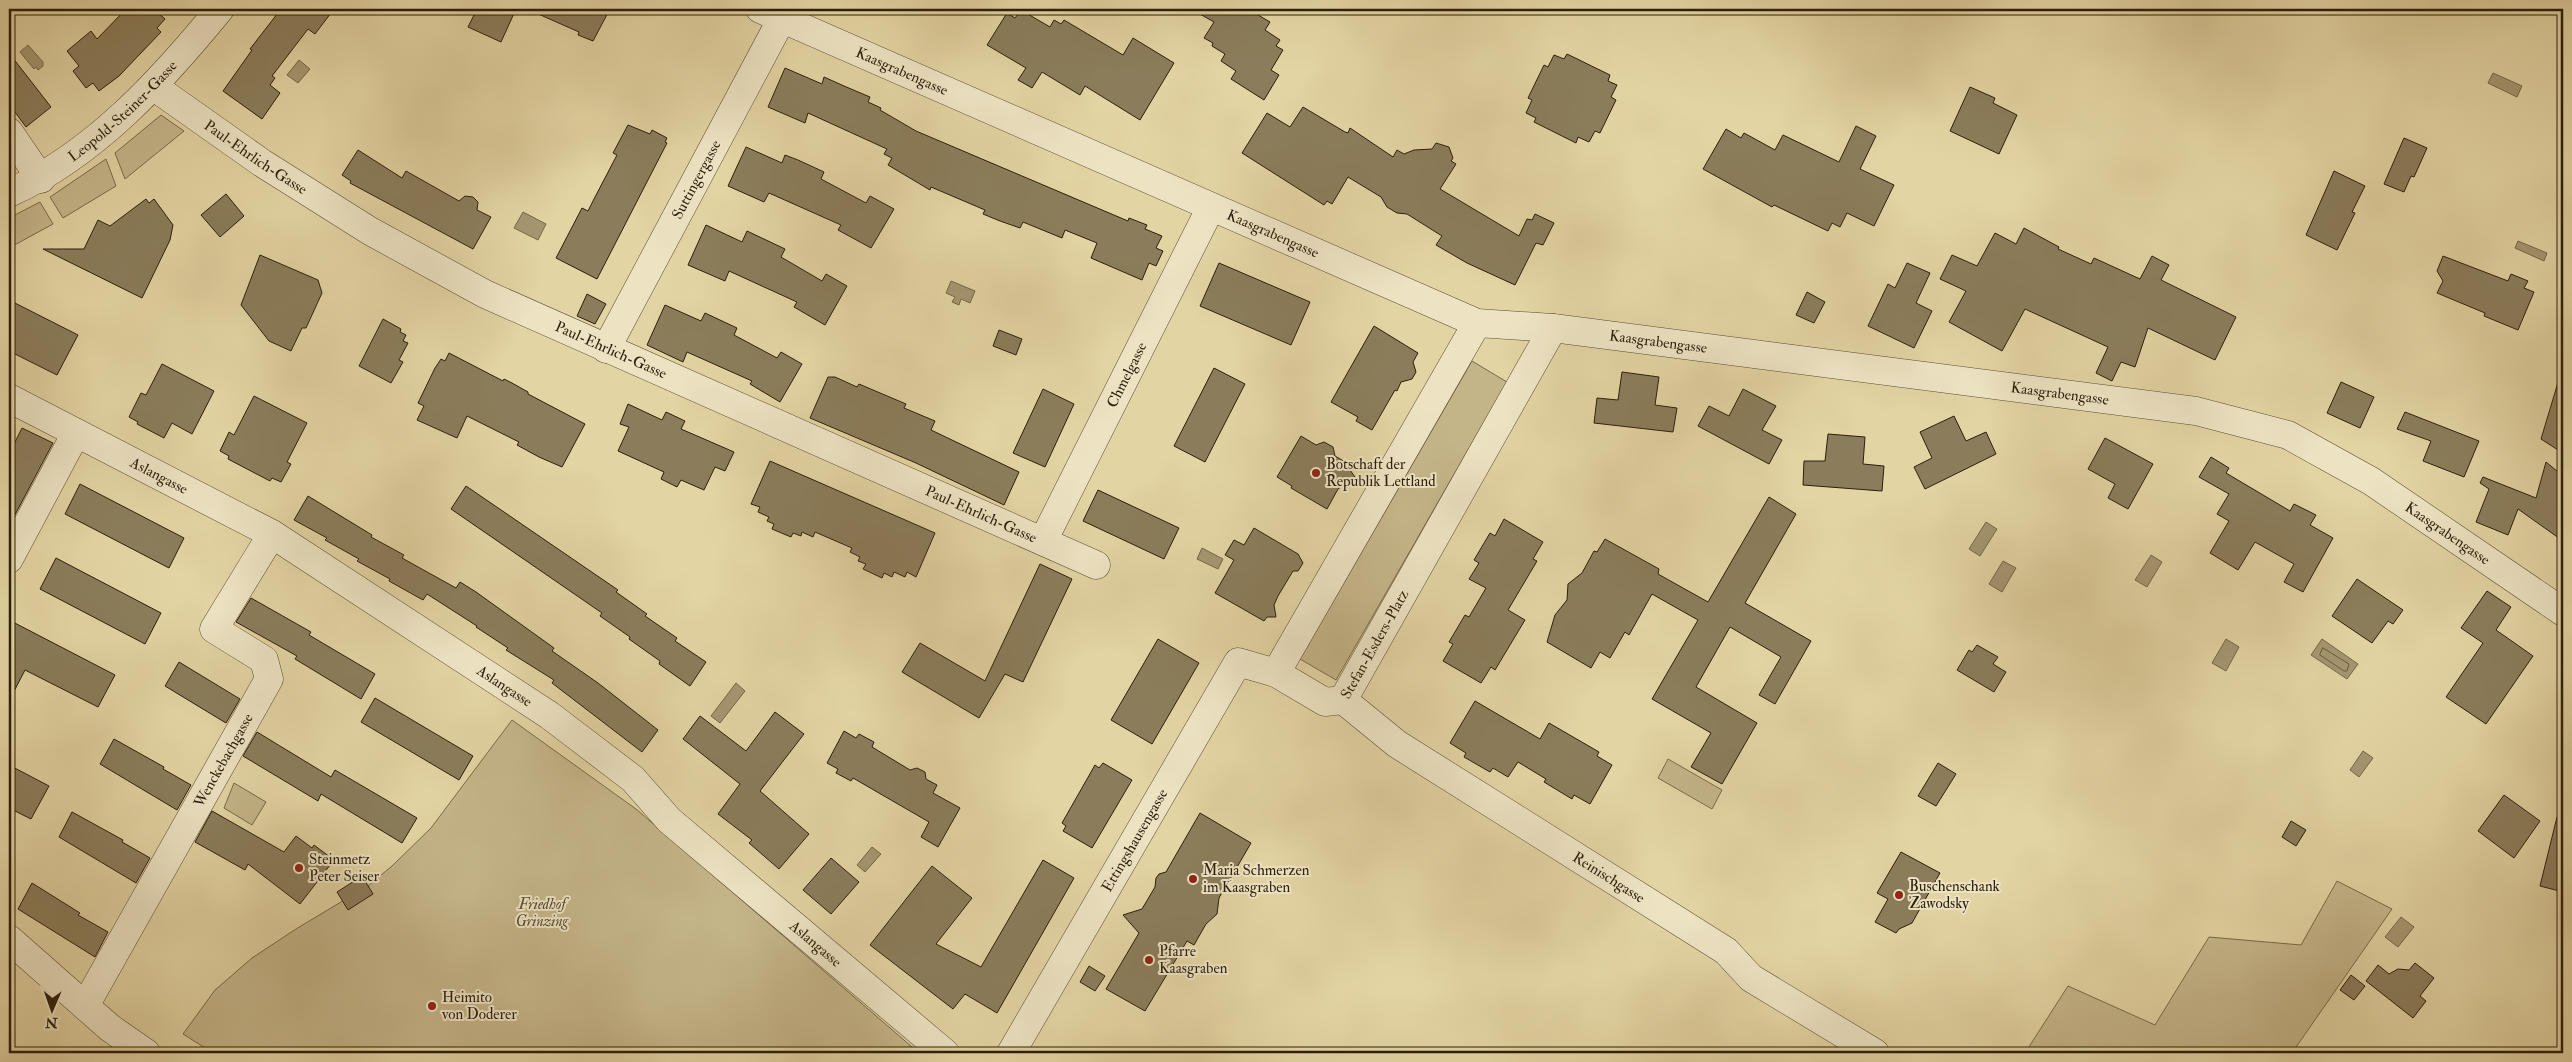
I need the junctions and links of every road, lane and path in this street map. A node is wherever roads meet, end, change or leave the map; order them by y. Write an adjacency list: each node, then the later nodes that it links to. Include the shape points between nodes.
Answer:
1 (220, 9): 3 (street, Leopold-Steiner-Gasse)
2 (776, 12): 7 (street, Kaasgrabengasse); 10 (street, Suttingergasse)
3 (153, 86): 5 (street, Leopold-Steiner-Gasse, via 81,151); 10 (street, Paul-Ehrlich-Gasse, via 262,163 370,231 485,294)
4 (9, 132): 5 (street)
5 (41, 179): 6 (street, Leopold-Steiner-Gasse)
6 (9, 193)
7 (1210, 207): 8 (street, Kaasgrabengasse); 14 (street, Chmelgasse)
8 (1477, 323): 9 (street, Kaasgrabengasse); 18 (street)
9 (1553, 328): 17 (street, Kaasgrabengasse, via 2196,411 2288,435 2371,481); 19 (street, Stefan-Esders-Platz)
10 (606, 349): 14 (street, Paul-Ehrlich-Gasse)
11 (9, 398): 12 (street, Aslangasse)
12 (76, 433): 13 (street, Aslangasse); 15 (street)
13 (272, 534): 21 (street, Wenckebachgasse, via 214,629 264,660 269,679); 23 (street, Aslangasse, via 549,714 633,779 669,820)
14 (1043, 542): 16 (street, Paul-Ehrlich-Gasse)
15 (9, 559)
16 (1096, 565)
17 (2563, 612)
18 (1276, 673): 19 (street, Stefan-Esders-Platz, via 1325,702); 24 (street, Ettingshausengasse, via 1238,662)
19 (1343, 700): 25 (street, Reinischgasse, via 1398,744 1726,951 1751,978)
20 (9, 939): 21 (street)
21 (85, 1006): 22 (street)
22 (146, 1053)
23 (945, 1053)
24 (1011, 1053)
25 (1874, 1053)

